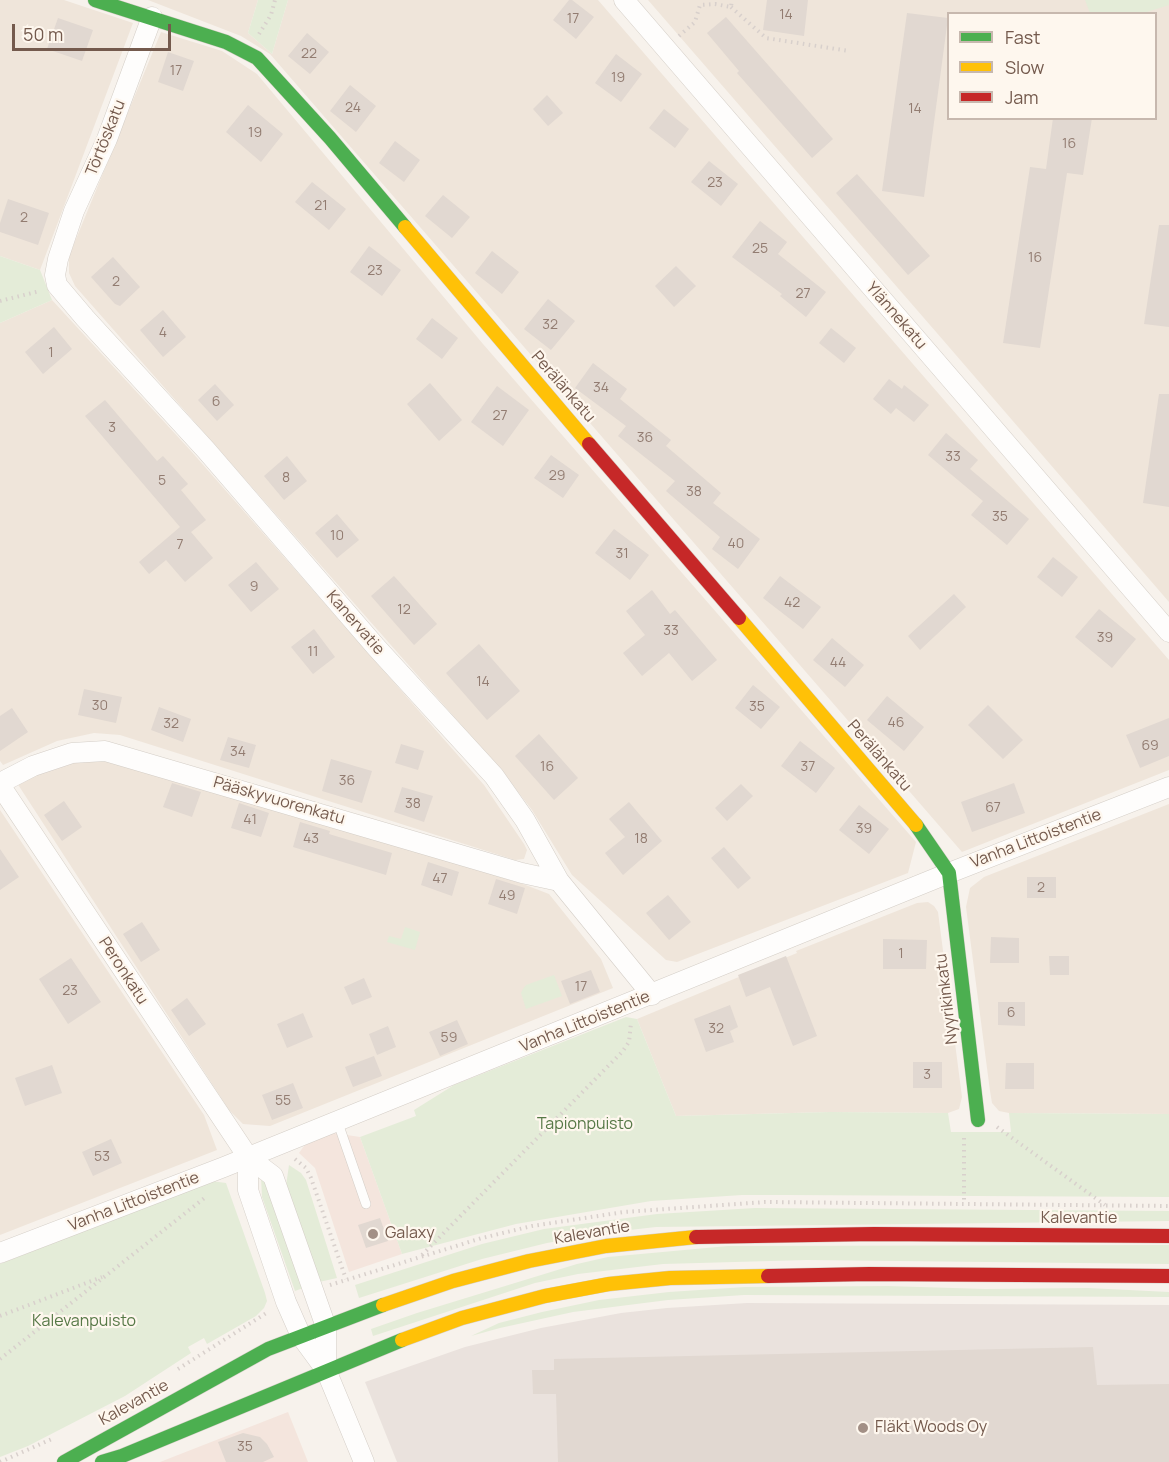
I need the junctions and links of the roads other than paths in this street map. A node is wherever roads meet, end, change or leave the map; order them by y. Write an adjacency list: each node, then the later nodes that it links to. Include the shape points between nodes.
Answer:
1 (95, 0): 3 (main road, Perälänkatu)
2 (624, 0): 5 (street, Ylännekatu)
3 (152, 17): 4 (street, Törtöskatu, via 107,140 74,211 58,259); 8 (main road, Perälänkatu, via 226,42 257,58 330,138 922,832)
4 (57, 285): 9 (street, Kanervatie, via 494,776)
5 (1169, 632)
6 (0, 784): 9 (street, Pääskyvuorenkatu, via 33,766 72,753 105,750); 13 (street, Peronkatu)
7 (1169, 787): 8 (street, Vanha Littoistentie)
8 (949, 873): 10 (street, Vanha Littoistentie); 12 (main road, Nyyrikinkatu)
9 (560, 881): 10 (street, Kanervatie)
10 (652, 995): 11 (street, Vanha Littoistentie)
11 (337, 1120): 13 (street, Vanha Littoistentie); 14 (lane)
12 (978, 1120)
13 (248, 1157): 16 (street, Vanha Littoistentie); 18 (street, Peronkatu, via 273,1176); 19 (street, Peronkatu, via 248,1190)
14 (366, 1204)
15 (1169, 1236): 18 (main road, Kalevantie, via 874,1234 671,1238 529,1261 453,1281)
16 (0, 1253)
17 (1169, 1276): 20 (main road, via 869,1274 670,1278 609,1284 462,1318)
18 (326, 1327): 19 (main road, Kalevantie); 20 (street, Peronkatu)
19 (301, 1336): 20 (street, Peronkatu); 21 (main road, Kalevantie, via 238,1364)
20 (326, 1370): 22 (main road); 23 (street, Peronkatu)
21 (64, 1462)
22 (102, 1462)
23 (364, 1462)

